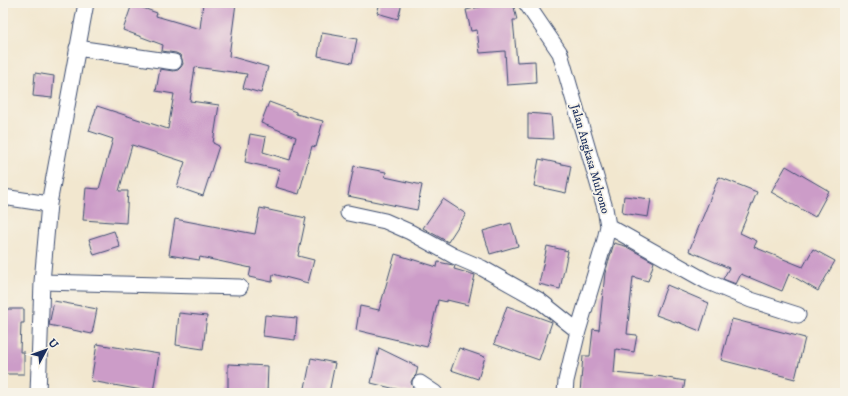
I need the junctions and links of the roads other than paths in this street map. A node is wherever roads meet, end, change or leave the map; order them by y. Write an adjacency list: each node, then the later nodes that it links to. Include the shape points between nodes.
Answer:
1 (86, 3): 3 (street)
2 (526, 3): 8 (street, Jalan Angkasa Mulyono, via 560,54)
3 (77, 48): 4 (street); 6 (street)
4 (174, 62)
5 (3, 197): 6 (street)
6 (49, 204): 9 (street)
7 (348, 213): 12 (street, via 385,221 482,268 539,300)
8 (608, 226): 11 (street, via 706,281 751,300); 12 (street, Jalan Angkasa Mulyono)
9 (42, 282): 10 (street); 14 (street)
10 (240, 287)
11 (798, 315)
12 (578, 331): 16 (street, Jalan Angkasa Mulyono)
13 (420, 383): 15 (street)
14 (38, 393)
15 (435, 393)
16 (565, 393)

